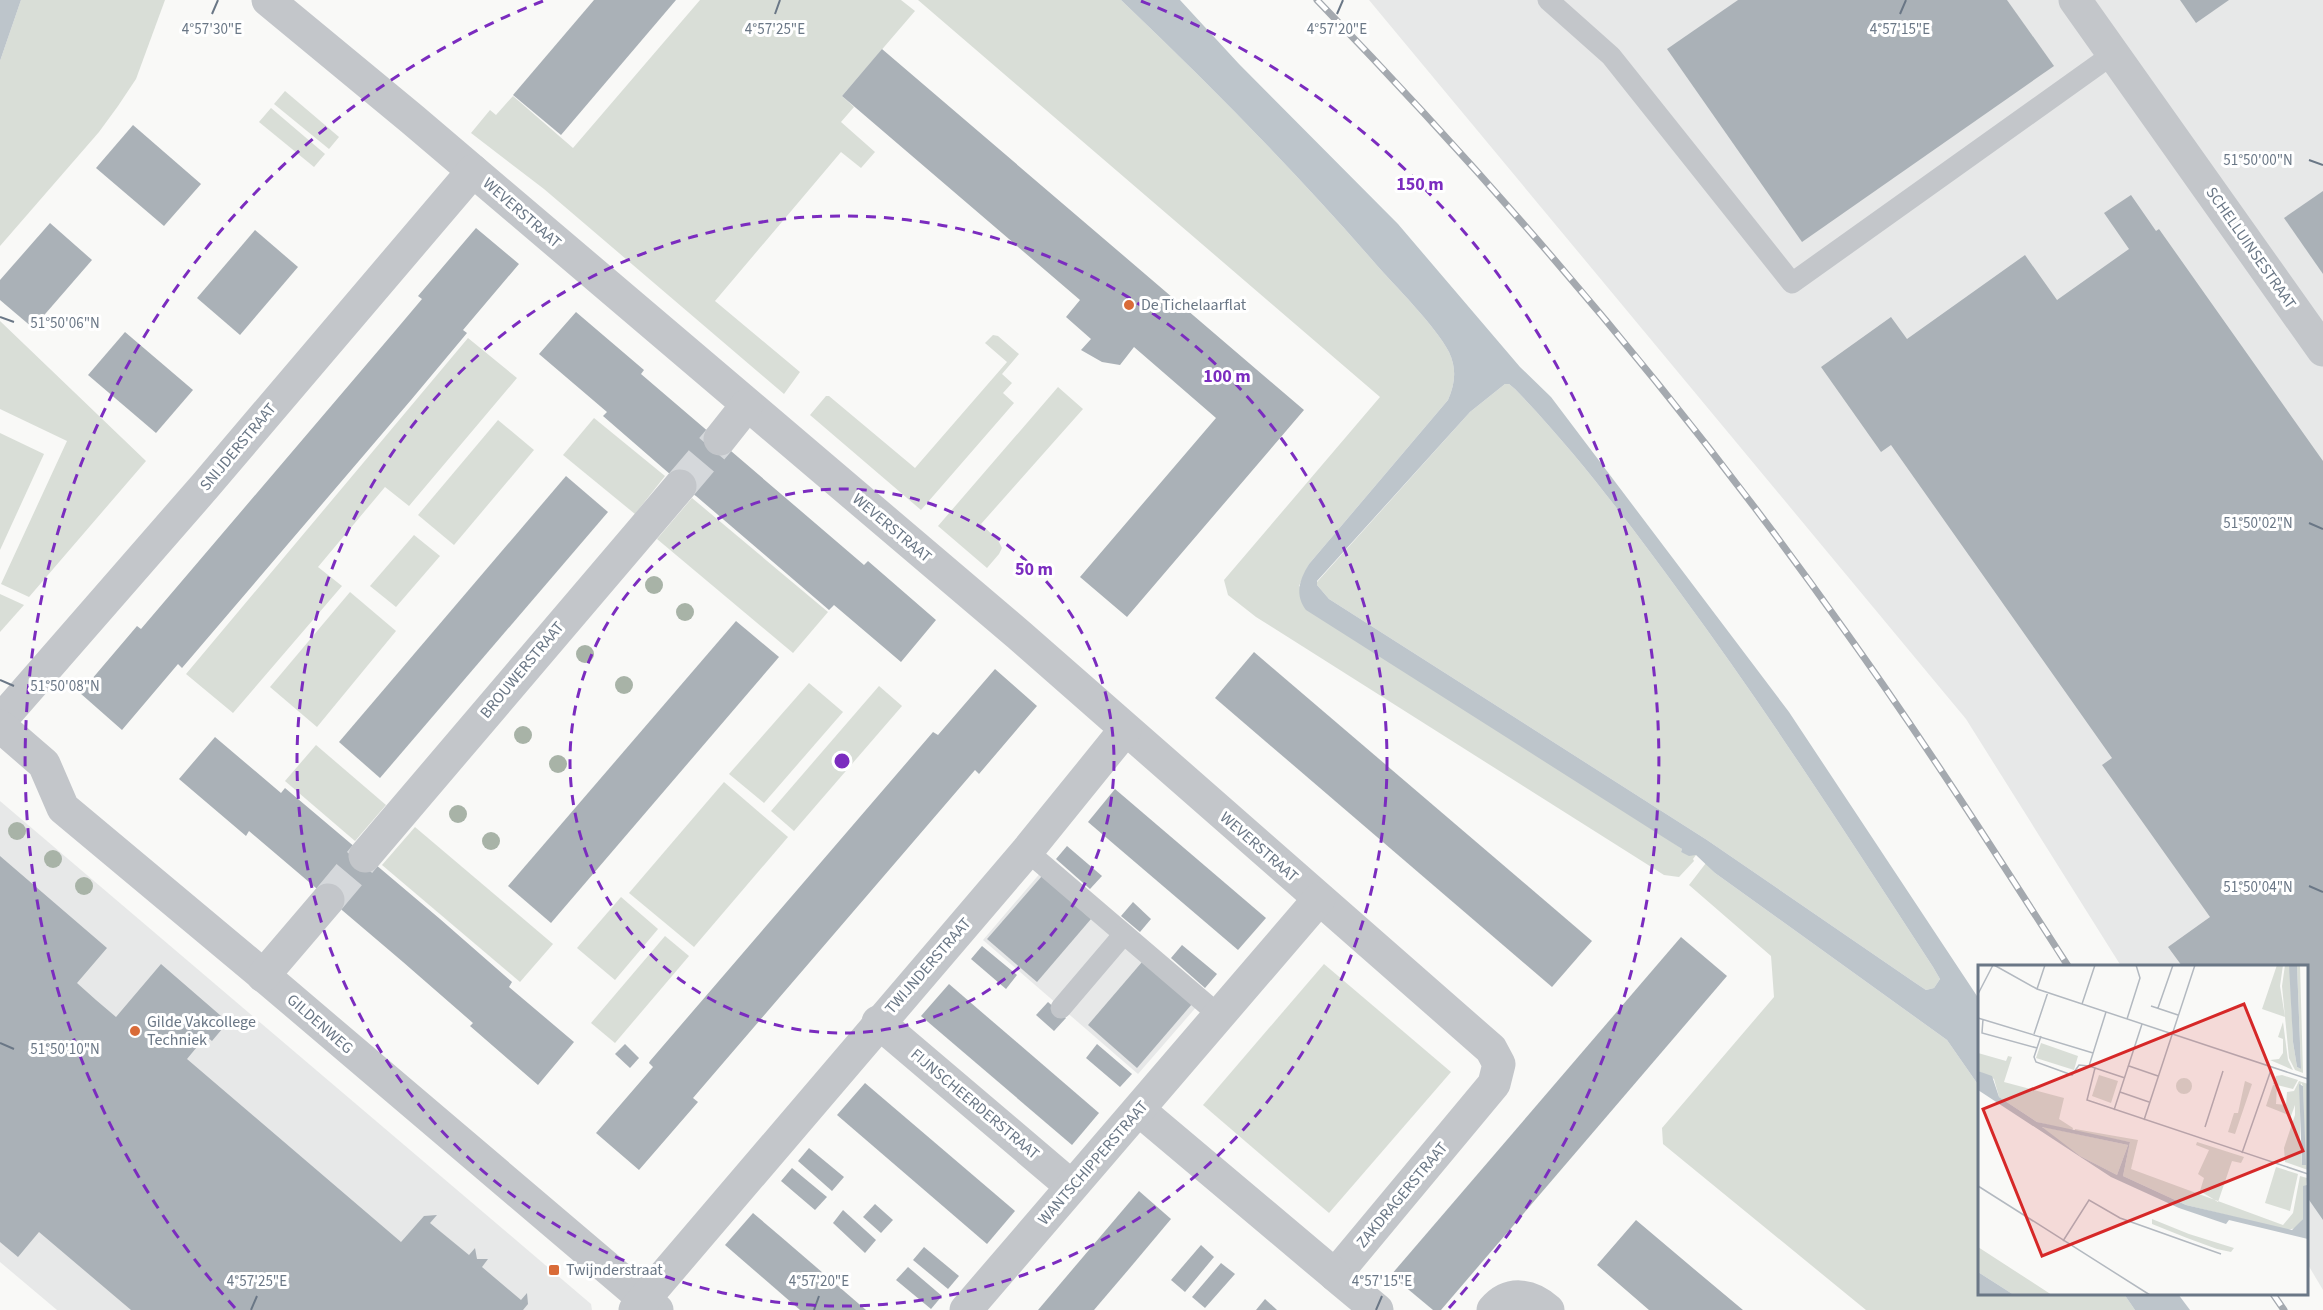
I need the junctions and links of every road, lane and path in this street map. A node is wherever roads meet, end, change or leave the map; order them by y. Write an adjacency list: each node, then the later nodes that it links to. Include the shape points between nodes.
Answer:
1 (268, 0): 5 (street, WEVERSTRAAT)
2 (1548, 0): 4 (lane, via 1611,56 1792,283)
3 (2075, 0): 4 (street, SCHELLUINSESTRAAT)
4 (2113, 54): 6 (street, SCHELLUINSESTRAAT)
5 (472, 171): 7 (street, WEVERSTRAAT); 10 (street, SNIJDERSTRAAT, via 206,486)
6 (2323, 350)
7 (747, 405): 8 (street); 12 (street, WEVERSTRAAT)
8 (720, 439)
9 (681, 486): 14 (street, BROUWERSTRAAT)
10 (0, 721)
11 (0, 726): 18 (street, GILDENWEG, via 44,764 63,808)
12 (1125, 730): 13 (street, TWIJNDERSTRAAT); 15 (street, WEVERSTRAAT)
13 (1027, 851): 17 (lane); 21 (street, TWIJNDERSTRAAT)
14 (365, 856)
15 (1319, 899): 20 (street, WANTSCHIPPERSTRAAT); 22 (street, WEVERSTRAAT, via 1491,1049 1499,1064)
16 (328, 900): 18 (street)
17 (1124, 934): 19 (lane); 20 (lane)
18 (263, 976): 26 (street, GILDENWEG)
19 (1061, 1008)
20 (1220, 1016): 23 (street, WANTSCHIPPERSTRAAT)
21 (878, 1022): 24 (street, FIJNSCHEERDERSTRAAT); 26 (street, TWIJNDERSTRAAT)
22 (1498, 1071): 25 (street, ZAKDRAGERSTRAAT, via 1487,1093)
23 (1139, 1110): 24 (street, WANTSCHIPPERSTRAAT); 25 (street)
24 (1071, 1186): 27 (street, WANTSCHIPPERSTRAAT)
25 (1335, 1275): 28 (street)
26 (646, 1306)
27 (966, 1310)
28 (1377, 1310)
29 (1493, 1310): 30 (street, via 1508,1298 1520,1296)
30 (1548, 1310)

